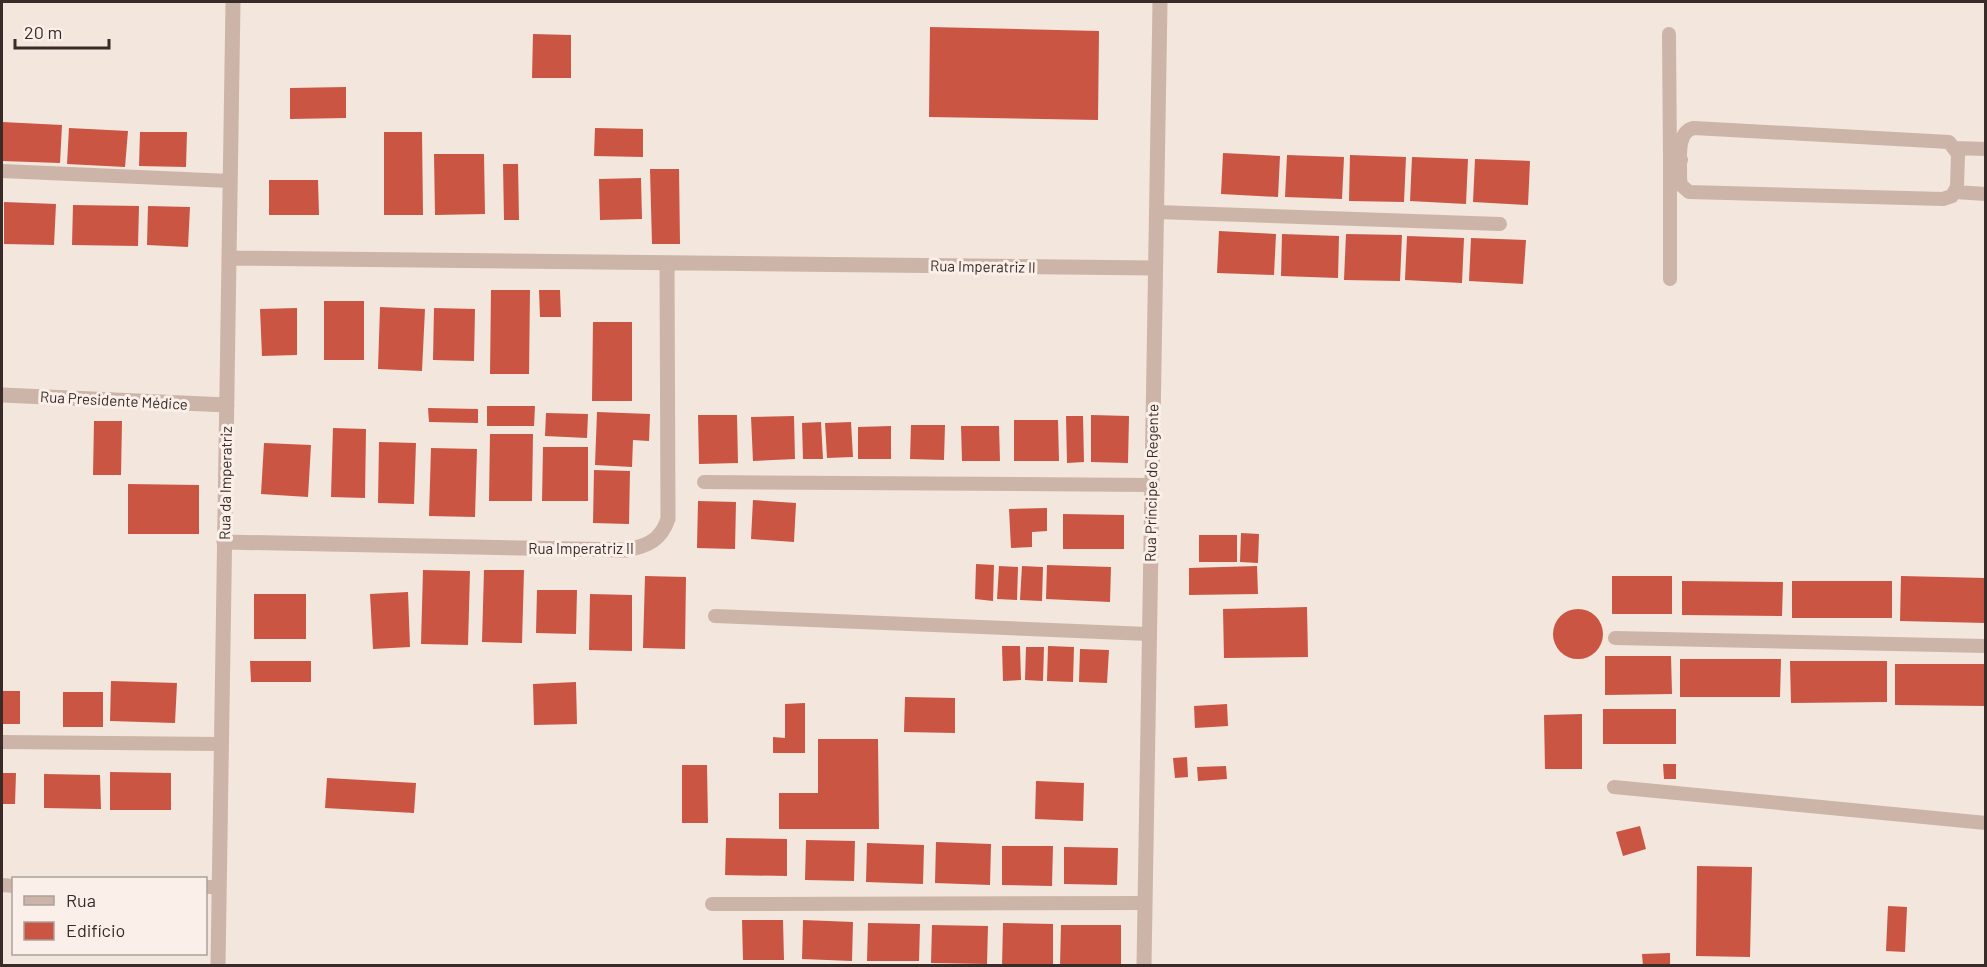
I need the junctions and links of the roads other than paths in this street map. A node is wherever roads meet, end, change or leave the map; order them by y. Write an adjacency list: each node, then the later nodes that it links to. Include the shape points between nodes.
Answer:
1 (233, 2): 8 (street, Rua da Imperatriz)
2 (1160, 2): 11 (street, Rua Príncipe do Regente)
3 (1669, 34): 6 (lane)
4 (1956, 148): 5 (lane); 6 (lane, via 1944,141 1694,128 1683,135); 9 (lane)
5 (1986, 149)
6 (1676, 160): 9 (lane, via 1681,184 1696,193 1943,200); 16 (lane)
7 (2, 171): 8 (lane)
8 (230, 181): 13 (street, Rua da Imperatriz)
9 (1955, 192): 10 (lane)
10 (1986, 194)
11 (1157, 212): 12 (lane); 15 (street, Rua Príncipe do Regente)
12 (1500, 224)
13 (229, 258): 14 (street, Rua Imperatriz II); 18 (street, Rua da Imperatriz)
14 (667, 263): 15 (street, Rua Imperatriz II); 21 (street, Rua Imperatriz II, via 668,519 656,540 626,550)
15 (1155, 268): 20 (street, Rua Príncipe do Regente)
16 (1670, 279)
17 (2, 395): 18 (street, Rua Presidente Médice)
18 (227, 405): 21 (street, Rua da Imperatriz)
19 (704, 483): 20 (lane)
20 (1150, 485): 23 (street, Rua Príncipe do Regente)
21 (224, 542): 27 (street, Rua da Imperatriz)
22 (715, 616): 23 (lane)
23 (1148, 634): 31 (street, Rua Príncipe do Regente)
24 (1615, 638): 25 (lane)
25 (1986, 646)
26 (2, 742): 27 (lane)
27 (221, 744): 30 (street, Rua da Imperatriz)
28 (1614, 786): 29 (lane)
29 (1986, 823)
30 (212, 887): 33 (street, Rua da Imperatriz)
31 (1145, 903): 32 (lane); 34 (street, Rua Príncipe do Regente)
32 (712, 904)
33 (218, 966)
34 (1144, 966)

